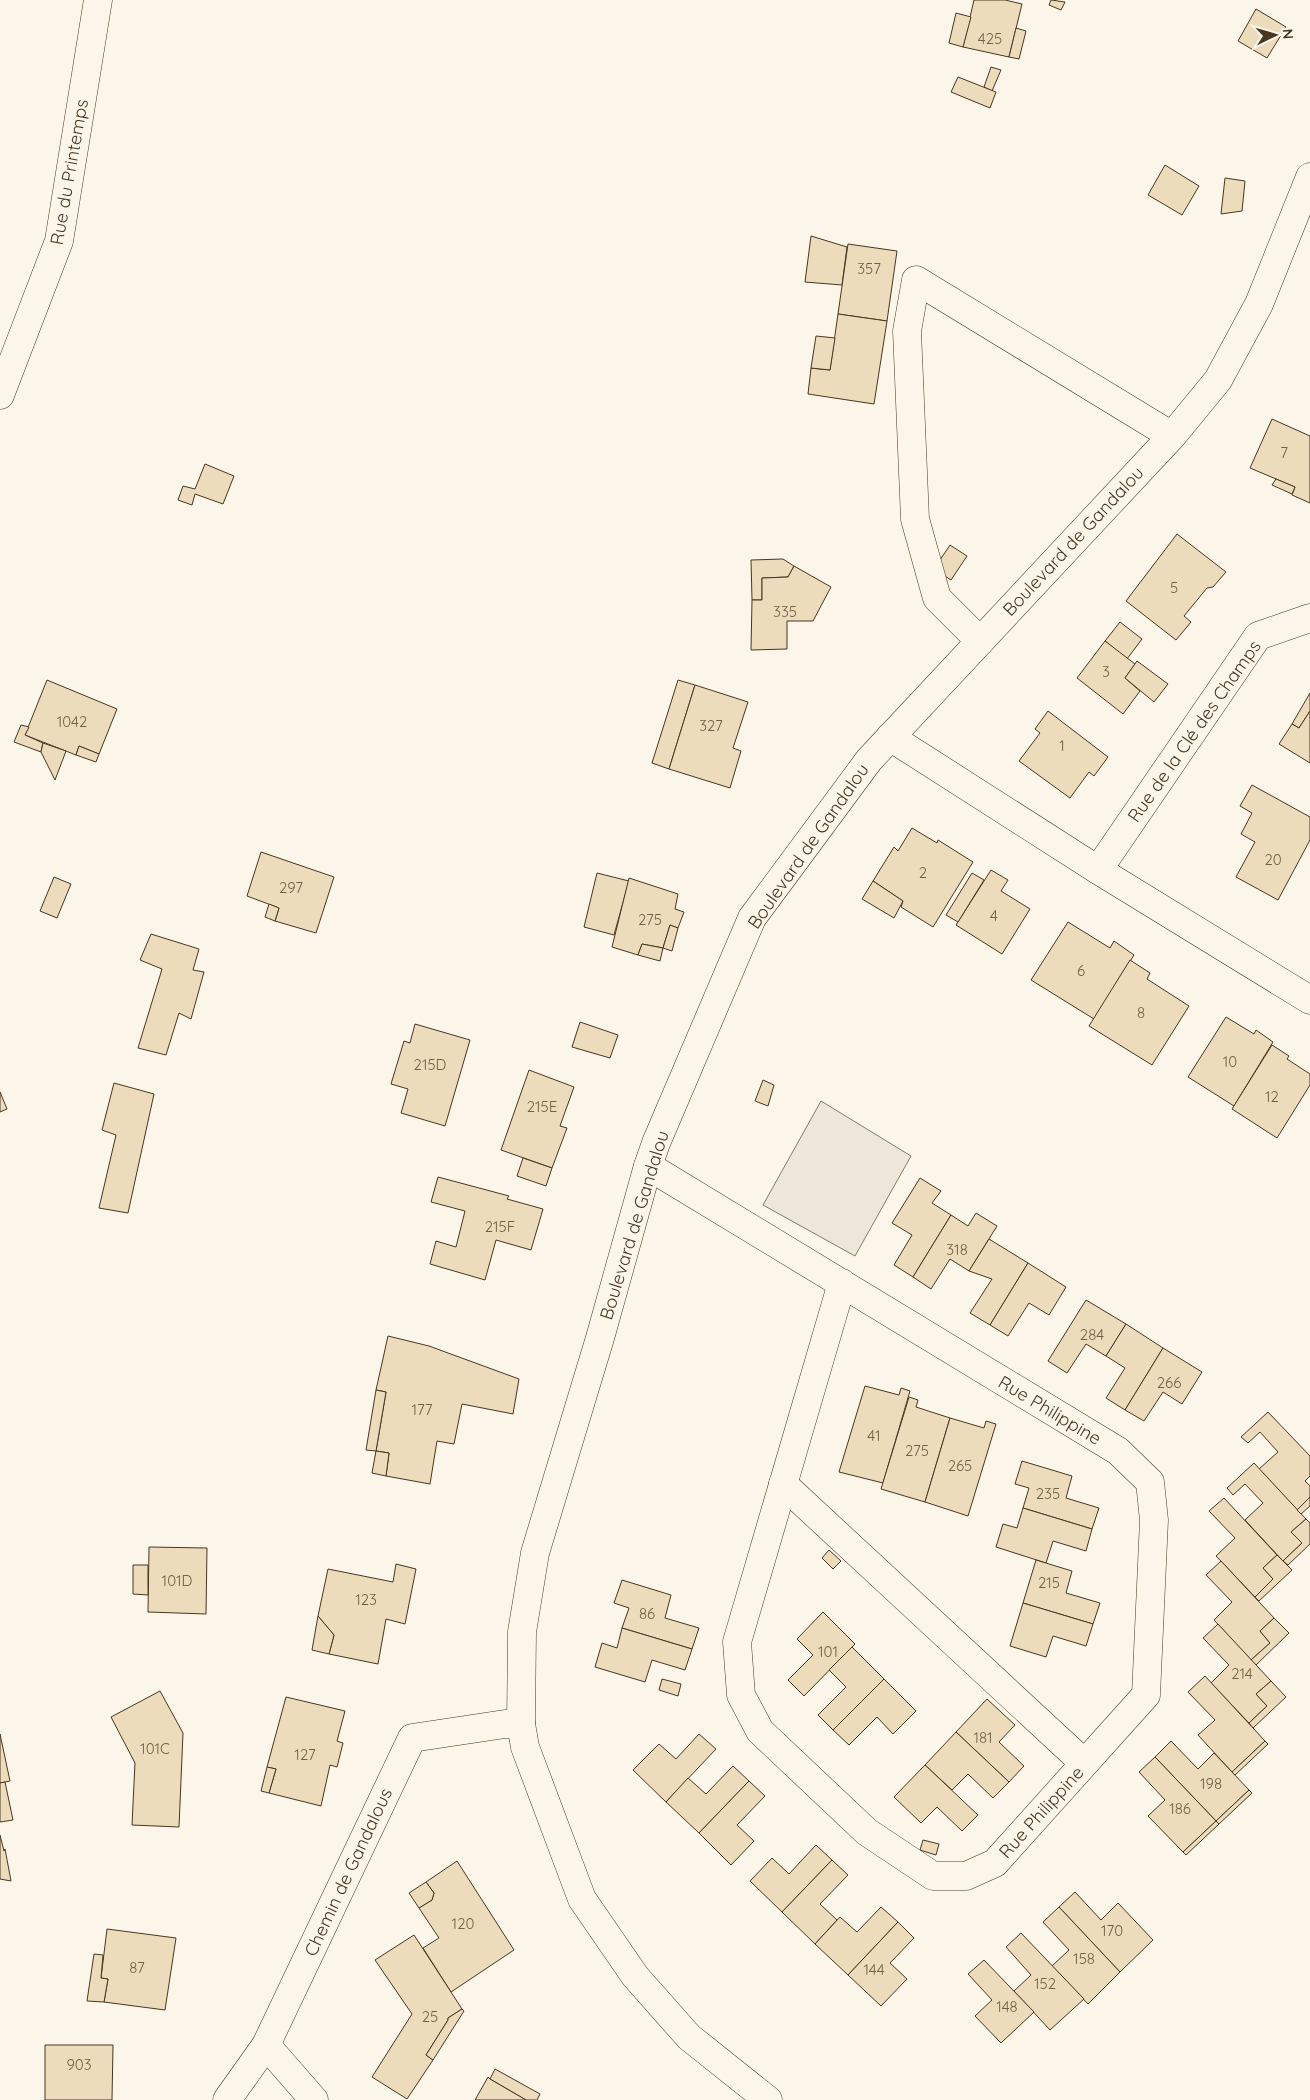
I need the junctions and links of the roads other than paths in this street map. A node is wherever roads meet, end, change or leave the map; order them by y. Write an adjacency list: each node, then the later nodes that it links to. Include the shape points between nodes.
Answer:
1 (98, 0): 3 (street, Rue du Printemps, via 59,241)
2 (1310, 177): 4 (street, Boulevard de Gandalou, via 1259,304 1218,380)
3 (0, 396)
4 (1172, 436): 6 (street, Boulevard de Gandalou); 6 (street, via 916,280 907,330 915,519 937,598)
5 (1310, 618): 8 (street, Rue de la Clé des Champs, via 1258,636)
6 (980, 641): 7 (street, Boulevard de Gandalou)
7 (890, 737): 8 (street); 10 (street, Boulevard de Gandalou, via 869,760 752,918)
8 (1098, 870): 9 (street)
9 (1310, 1000)
10 (648, 1166): 11 (street, Rue Philippine); 13 (street, Boulevard de Gandalou, via 535,1554 522,1632)
11 (842, 1283): 12 (street, Rue Philippine); 14 (street, Rue Philippine, via 1118,1452 1150,1482 1154,1520 1146,1695)
12 (783, 1484): 14 (street); 14 (street, Rue Philippine, via 737,1642 741,1695 760,1732 867,1832 933,1876 966,1876 995,1863)
13 (521, 1724): 15 (street, Chemin de Gandalous, via 412,1738); 18 (street, Boulevard de Gandalou, via 525,1747 582,1899 635,1976 688,2037)
14 (1084, 1763)
15 (266, 2045): 16 (street, Chemin de Gandalous); 17 (street)
16 (227, 2100)
17 (314, 2100)
18 (768, 2100)

